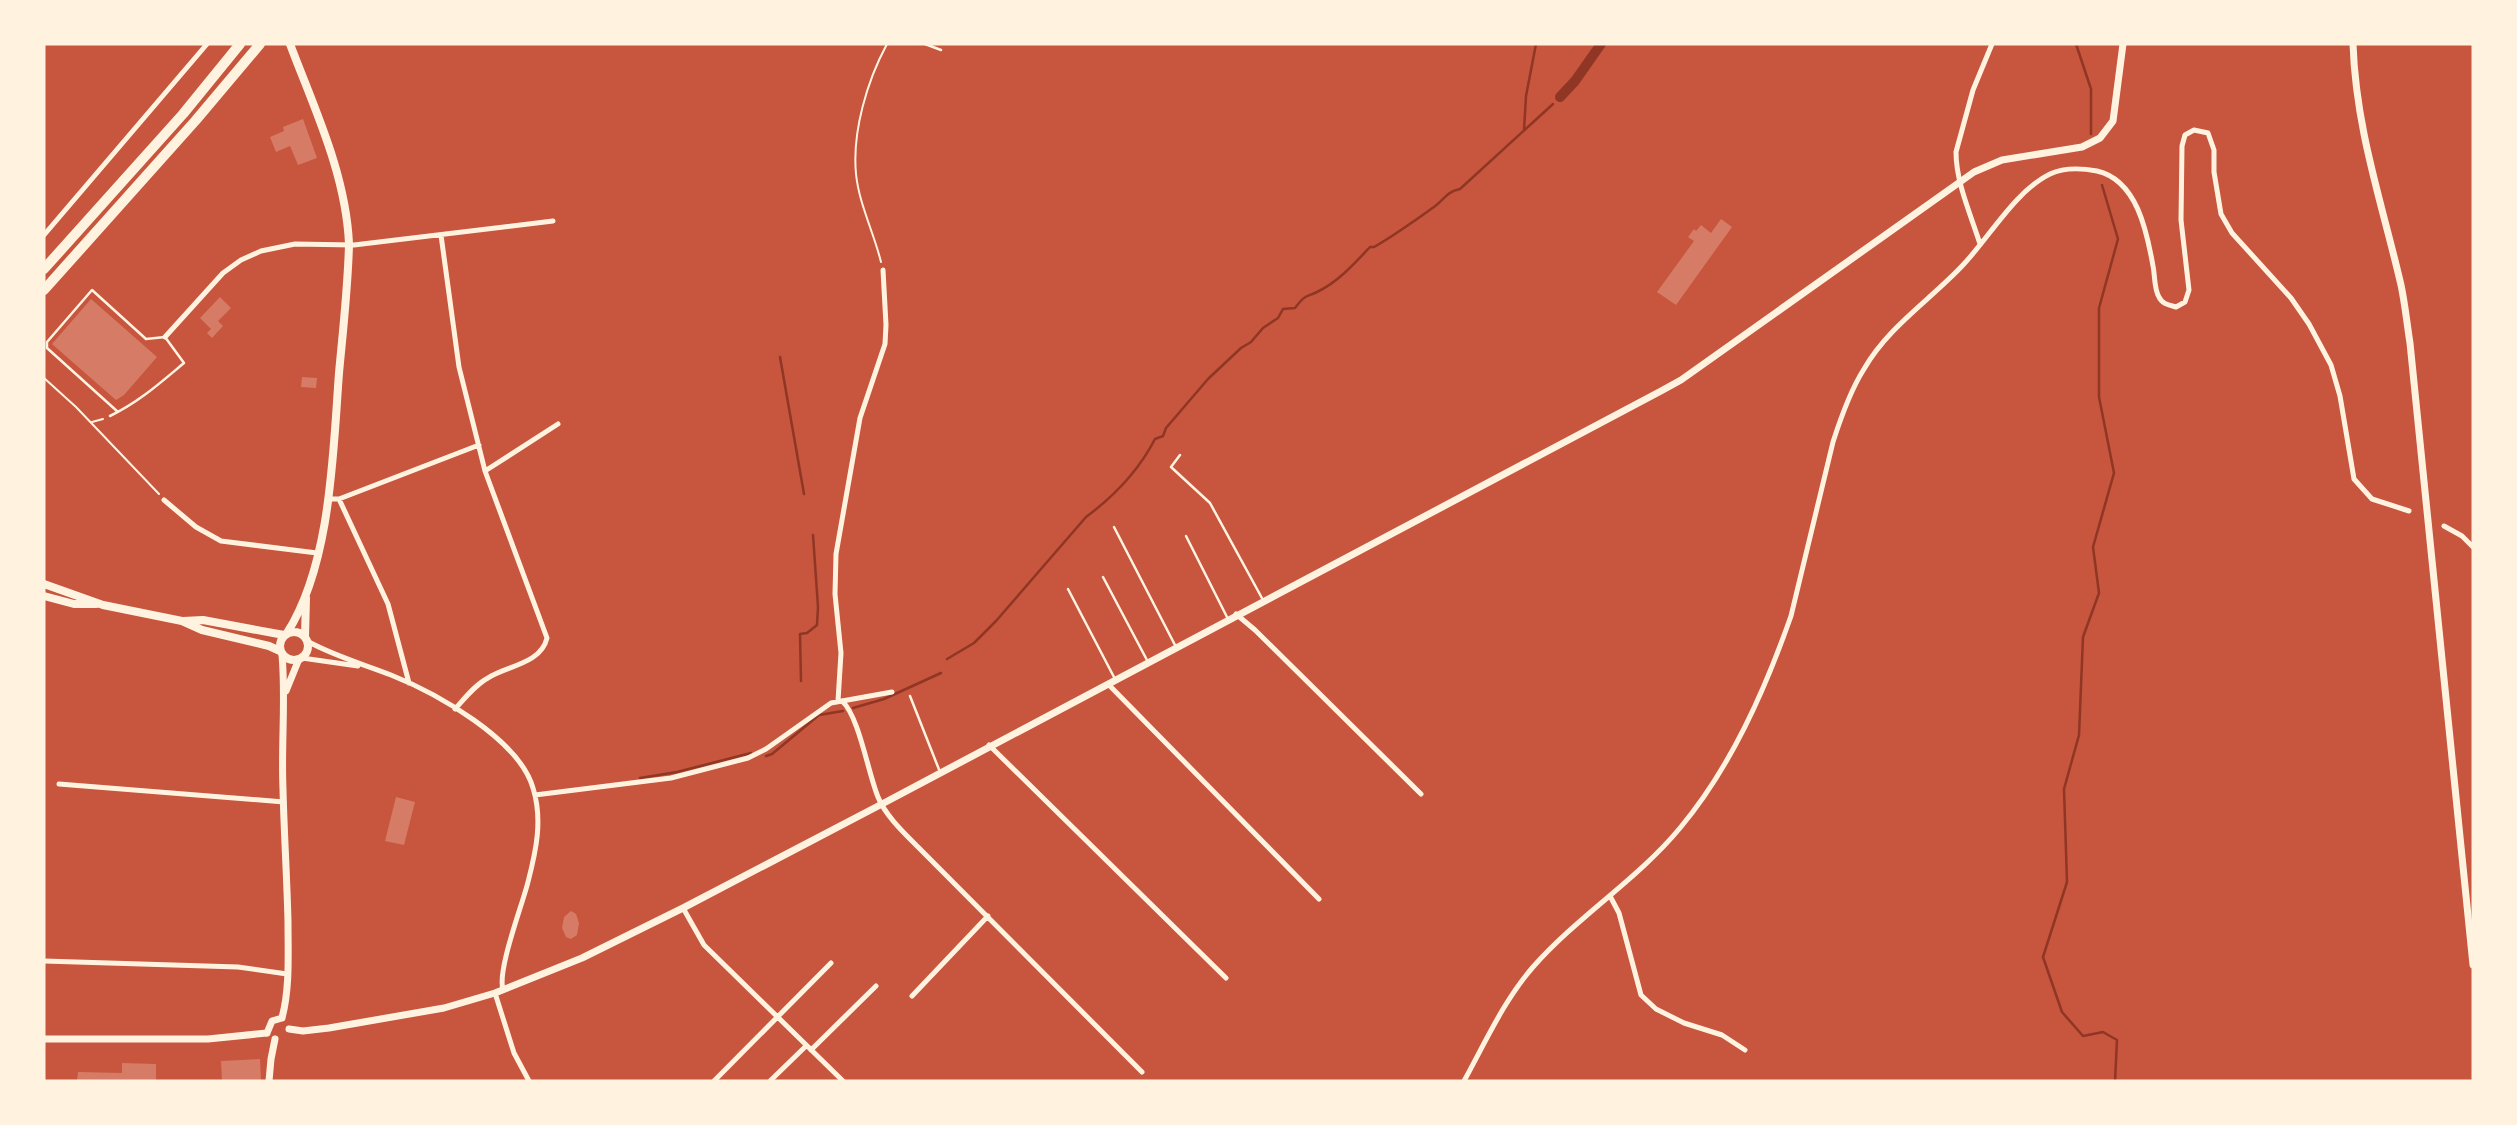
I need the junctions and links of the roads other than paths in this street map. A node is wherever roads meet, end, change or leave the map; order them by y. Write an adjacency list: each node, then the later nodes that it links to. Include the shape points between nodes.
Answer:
1 (206, 44): 12 (street)
2 (240, 44): 16 (highway)
3 (260, 44): 18 (highway)
4 (290, 44): 14 (main road, via 337,174)
5 (925, 44): 9 (lane)
6 (1992, 44): 10 (street, via 1958,141 1956,161)
7 (2123, 44): 10 (street, via 2112,121 2100,138 2082,147 2002,160)
8 (2353, 44): 73 (street, via 2362,133 2401,287 2410,343)
9 (941, 50)
10 (1961, 180): 15 (street); 40 (street, via 1681,380)
11 (553, 221): 13 (street)
12 (44, 235)
13 (441, 235): 14 (street); 23 (street, via 459,368)
14 (349, 244): 19 (street, via 295,244 251,255 223,273); 26 (main road)
15 (1980, 245): 29 (street, via 2023,195 2051,174 2076,168 2101,172 2131,196 2148,238 2158,297 2176,307 2185,302 2189,290 2181,220 2182,146 2185,135 2194,130 2208,133 2221,214 2232,233 2291,298 2331,365 2354,479 2372,499); 67 (street, via 1888,336 1864,368 1833,442 1791,616 1742,732 1719,775 1681,827 1660,852)
16 (44, 269)
17 (883, 270): 58 (street, via 885,344 860,418 836,554)
18 (44, 293)
19 (165, 337): 20 (lane, via 184,363); 20 (lane, via 146,339 92,290 47,342 51,354)
20 (118, 412): 21 (lane)
21 (110, 416)
22 (558, 424): 25 (street)
23 (479, 445): 25 (street); 27 (street)
24 (1180, 455): 40 (lane, via 1171,467 1210,503)
25 (485, 471): 59 (street, via 547,638 534,656 484,680)
26 (328, 499): 27 (street); 34 (main road)
27 (339, 499): 53 (street, via 388,604)
28 (164, 500): 34 (street, via 221,541)
29 (2409, 511)
30 (2444, 526): 33 (street)
31 (1114, 527): 47 (lane)
32 (1186, 536): 43 (lane)
33 (2473, 547)
34 (317, 553): 38 (main road)
35 (1103, 577): 50 (lane)
36 (44, 584): 41 (main road)
37 (1068, 589): 52 (lane)
38 (306, 595): 45 (main road); 46 (main road)
39 (47, 598): 41 (main road)
40 (1263, 600): 42 (street)
41 (103, 605): 44 (main road)
42 (1236, 614): 43 (street); 63 (street)
43 (1228, 619): 47 (street)
44 (181, 621): 45 (main road, via 203,620); 48 (main road)
45 (286, 634): 46 (main road, via 297,632); 48 (main road, via 279,645)
46 (306, 639): 49 (main road, via 307,650); 51 (street)
47 (1176, 647): 50 (street)
48 (281, 653): 49 (main road, via 288,659); 56 (street)
49 (301, 658): 51 (street); 56 (street)
50 (1147, 662): 52 (street)
51 (369, 668): 53 (street)
52 (1115, 679): 54 (street)
53 (409, 683): 59 (street)
54 (1107, 684): 60 (street); 68 (street)
55 (892, 692): 58 (street)
56 (284, 695): 65 (street)
57 (911, 696): 61 (lane)
58 (840, 701): 64 (street, via 826,705 748,758 671,778); 66 (street, via 851,715)
59 (455, 709): 64 (street, via 515,755 529,775)
60 (989, 745): 61 (street); 75 (street)
61 (940, 772): 66 (street)
62 (59, 783): 65 (street)
63 (1421, 794)
64 (535, 795): 77 (street, via 536,849)
65 (284, 802): 74 (street)
66 (881, 804): 69 (street); 70 (street)
67 (1610, 895): 86 (street, via 1641,995 1656,1009 1722,1035); 93 (street, via 1549,950 1517,987)
68 (1319, 899)
69 (683, 908): 77 (street, via 582,958); 79 (street, via 704,945)
70 (988, 916): 78 (street); 87 (street)
71 (44, 961): 74 (street, via 238,967)
72 (831, 963): 79 (street)
73 (2473, 965)
74 (288, 974): 80 (street)
75 (1226, 978)
76 (876, 986): 85 (street)
77 (499, 992): 81 (street, via 419,1014); 89 (street, via 514,1053)
78 (912, 996)
79 (779, 1017): 85 (street); 90 (street)
80 (282, 1018): 81 (street); 82 (street, via 272,1021)
81 (289, 1029): 84 (street, via 284,1037)
82 (267, 1033): 83 (street, via 208,1039); 84 (street)
83 (44, 1039)
84 (275, 1039): 88 (street)
85 (809, 1048): 91 (street); 92 (street)
86 (1745, 1050)
87 (1142, 1072)
88 (269, 1081)
89 (529, 1081)
90 (714, 1081)
91 (770, 1081)
92 (843, 1081)
93 (1464, 1081)

